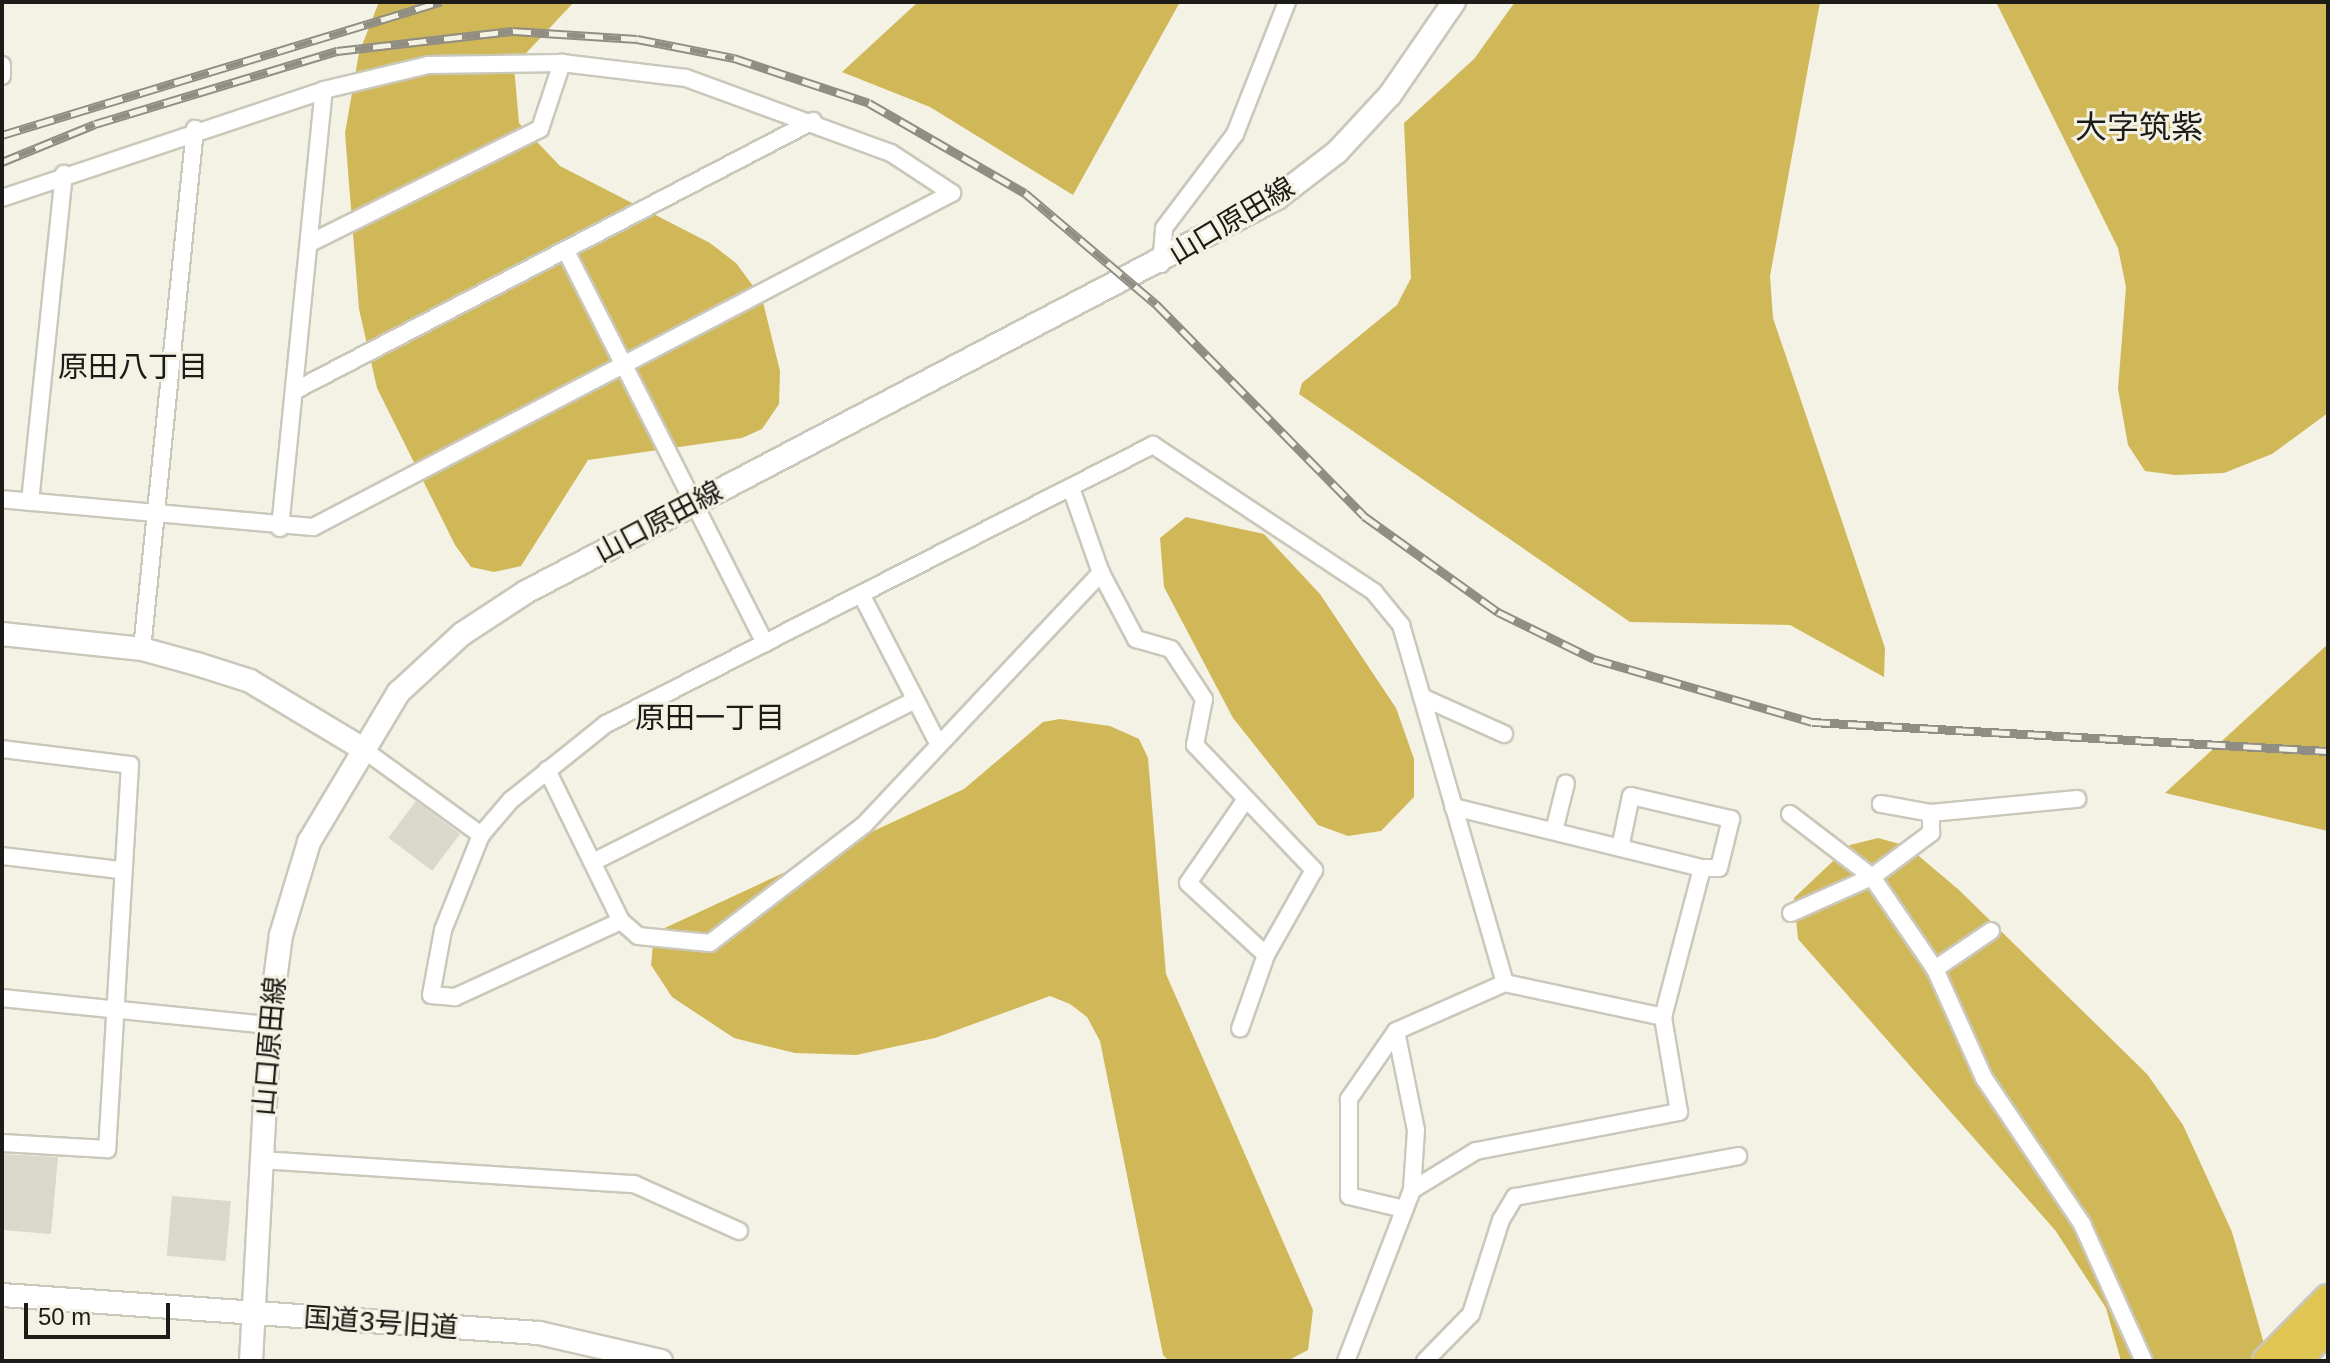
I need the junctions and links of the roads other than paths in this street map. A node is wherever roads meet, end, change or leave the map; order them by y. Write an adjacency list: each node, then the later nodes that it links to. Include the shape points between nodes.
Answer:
1 (1287, 2): 13 (street, via 1235,134 1164,228)
2 (1454, 2): 13 (main road, 山口原田線, via 1390,95 1337,152 1277,198)
3 (562, 63): 6 (street, via 428,65); 7 (street, via 686,78); 11 (street, via 540,129)
4 (2, 65): 5 (street)
5 (2, 76)
6 (324, 90): 8 (street); 11 (street)
7 (813, 121): 12 (street); 14 (street, via 891,153 952,193)
8 (195, 129): 9 (street); 20 (street)
9 (64, 174): 10 (street); 18 (street)
10 (2, 198)
11 (310, 243): 15 (street)
12 (566, 251): 14 (street); 15 (street)
13 (1161, 264): 19 (main road, 山口原田線)
14 (628, 368): 19 (street); 21 (street, via 313,527)
15 (296, 390): 21 (street)
16 (1071, 488): 22 (street); 23 (street); 27 (street, via 1153,445 1374,592 1401,625)
17 (2, 499): 18 (street)
18 (30, 502): 20 (street)
19 (693, 504): 25 (street); 31 (main road, 山口原田線, via 462,634 398,693)
20 (157, 518): 21 (street); 26 (street)
21 (280, 528)
22 (1101, 573): 30 (street); 35 (street, via 1136,639 1171,649 1204,699 1195,745)
23 (862, 596): 25 (street); 28 (street)
24 (2, 634): 26 (main road)
25 (765, 643): 33 (street, via 606,724)
26 (142, 649): 31 (main road, via 250,681)
27 (1422, 697): 29 (street); 38 (street)
28 (913, 701): 30 (street); 45 (street)
29 (1504, 734)
30 (937, 741): 50 (street, via 865,824 710,943 638,936)
31 (360, 747): 42 (street); 58 (main road, 山口原田線, via 309,842 281,935)
32 (2, 749): 47 (street, via 130,765)
33 (547, 770): 42 (street); 45 (street)
34 (1566, 783): 41 (street)
35 (1246, 799): 52 (street, via 1314,870); 52 (street, via 1188,883)
36 (2077, 799): 39 (street)
37 (1881, 804): 39 (street)
38 (1453, 807): 41 (street); 54 (street)
39 (1931, 813): 48 (street, via 1931,833)
40 (1790, 814): 48 (street)
41 (1554, 831): 43 (street)
42 (481, 835): 50 (street, via 443,930 431,995 455,997)
43 (1620, 848): 46 (street); 46 (street, via 1631,796 1731,819 1719,868)
44 (2, 856): 47 (street)
45 (593, 862): 50 (street)
46 (1702, 868): 57 (street)
47 (120, 870): 56 (street)
48 (1872, 877): 49 (street); 53 (street)
49 (1791, 913)
50 (621, 921)
51 (1991, 931): 53 (street)
52 (1266, 955): 59 (street)
53 (1935, 969): 75 (street, via 1984,1078 2082,1224)
54 (1505, 983): 57 (street); 60 (street)
55 (2, 998): 56 (street)
56 (112, 1005): 58 (street); 61 (street, via 107,1149)
57 (1663, 1017): 64 (street, via 1679,1112 1476,1151)
58 (269, 1025): 63 (main road, 山口原田線)
59 (1240, 1029)
60 (1396, 1031): 64 (street, via 1416,1130); 65 (street, via 1349,1099 1349,1196)
61 (2, 1143)
62 (1738, 1156): 74 (street, via 1515,1197 1501,1220 1471,1314)
63 (261, 1160): 66 (street, via 634,1184); 69 (main road, 山口原田線)
64 (1412, 1190): 65 (street)
65 (1404, 1209): 73 (street)
66 (739, 1231)
67 (2, 1295): 69 (main road, 国道3号旧道)
68 (2328, 1299): 76 (highway)
69 (254, 1313): 71 (main road, 山口原田線); 72 (main road, 国道3号旧道, via 539,1333)
70 (2328, 1327): 77 (highway)
71 (251, 1361)
72 (661, 1361)
73 (1346, 1361)
74 (1425, 1361)
75 (2144, 1361)
76 (2267, 1361)
77 (2296, 1361)

